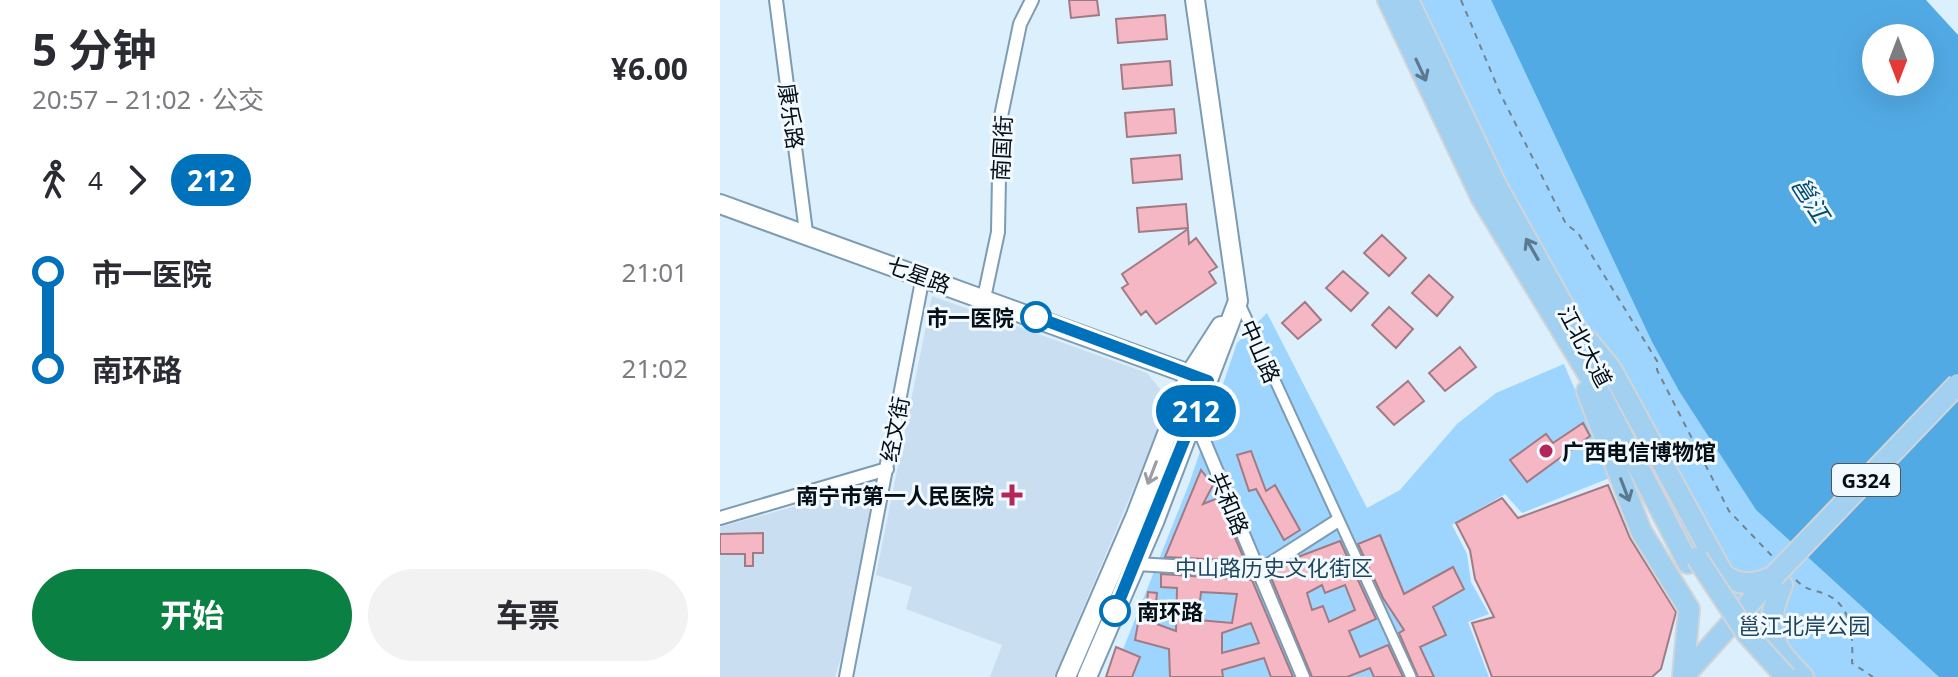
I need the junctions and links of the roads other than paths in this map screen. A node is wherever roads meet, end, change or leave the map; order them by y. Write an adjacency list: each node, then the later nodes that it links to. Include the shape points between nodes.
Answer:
1 (776, 0): 7 (street, 康乐路)
2 (1032, 0): 9 (street, 南国街, via 1020,24 1000,121 998,232)
3 (1195, 0): 10 (main road, 中山路)
4 (1388, 0): 11 (main road, 江北大道, one-way to 11, via 1481,197)
5 (1408, 0): 11 (main road, 江北大道, one-way to 5)
6 (720, 204): 7 (main road, 七星路)
7 (806, 232): 8 (main road, 七星路)
8 (923, 276): 9 (main road, 七星路); 18 (street, 经文街)
9 (984, 298): 12 (main road, 七星路)
10 (1238, 301): 12 (main road); 13 (main road); 20 (street, 中山路)
11 (1572, 334): 15 (main road, 江北大道); 23 (main road, via 1611,369 1723,574 1738,583); 29 (main road, one-way to 29, via 1641,531 1689,609)
12 (1190, 374): 13 (main road, 七星路); 25 (main road, one-way to 25)
13 (1208, 381): 17 (main road)
14 (1958, 384): 23 (main road, G324, bridge)
15 (1606, 393): 31 (main road, 江北大道, via 1688,563 1739,644); 32 (main road, 江北大道, bridge, via 1719,595)
16 (1958, 403): 23 (main road, G324)
17 (1194, 417): 21 (main road); 22 (street, 共和路)
18 (887, 469): 19 (street); 24 (street, 经文街)
19 (720, 518)
20 (1337, 521): 22 (street); 28 (street, 中山路)
21 (1136, 564): 22 (street); 26 (main road)
22 (1259, 571): 27 (street, 共和路)
23 (1781, 574): 29 (main road, G324); 30 (main road, G324); 33 (main road, via 1772,609 1773,642)
24 (846, 677)
25 (1066, 677)
26 (1087, 677)
27 (1303, 677)
28 (1411, 677)
29 (1683, 677)
30 (1697, 677)
31 (1772, 677)
32 (1786, 677)
33 (1803, 677)

